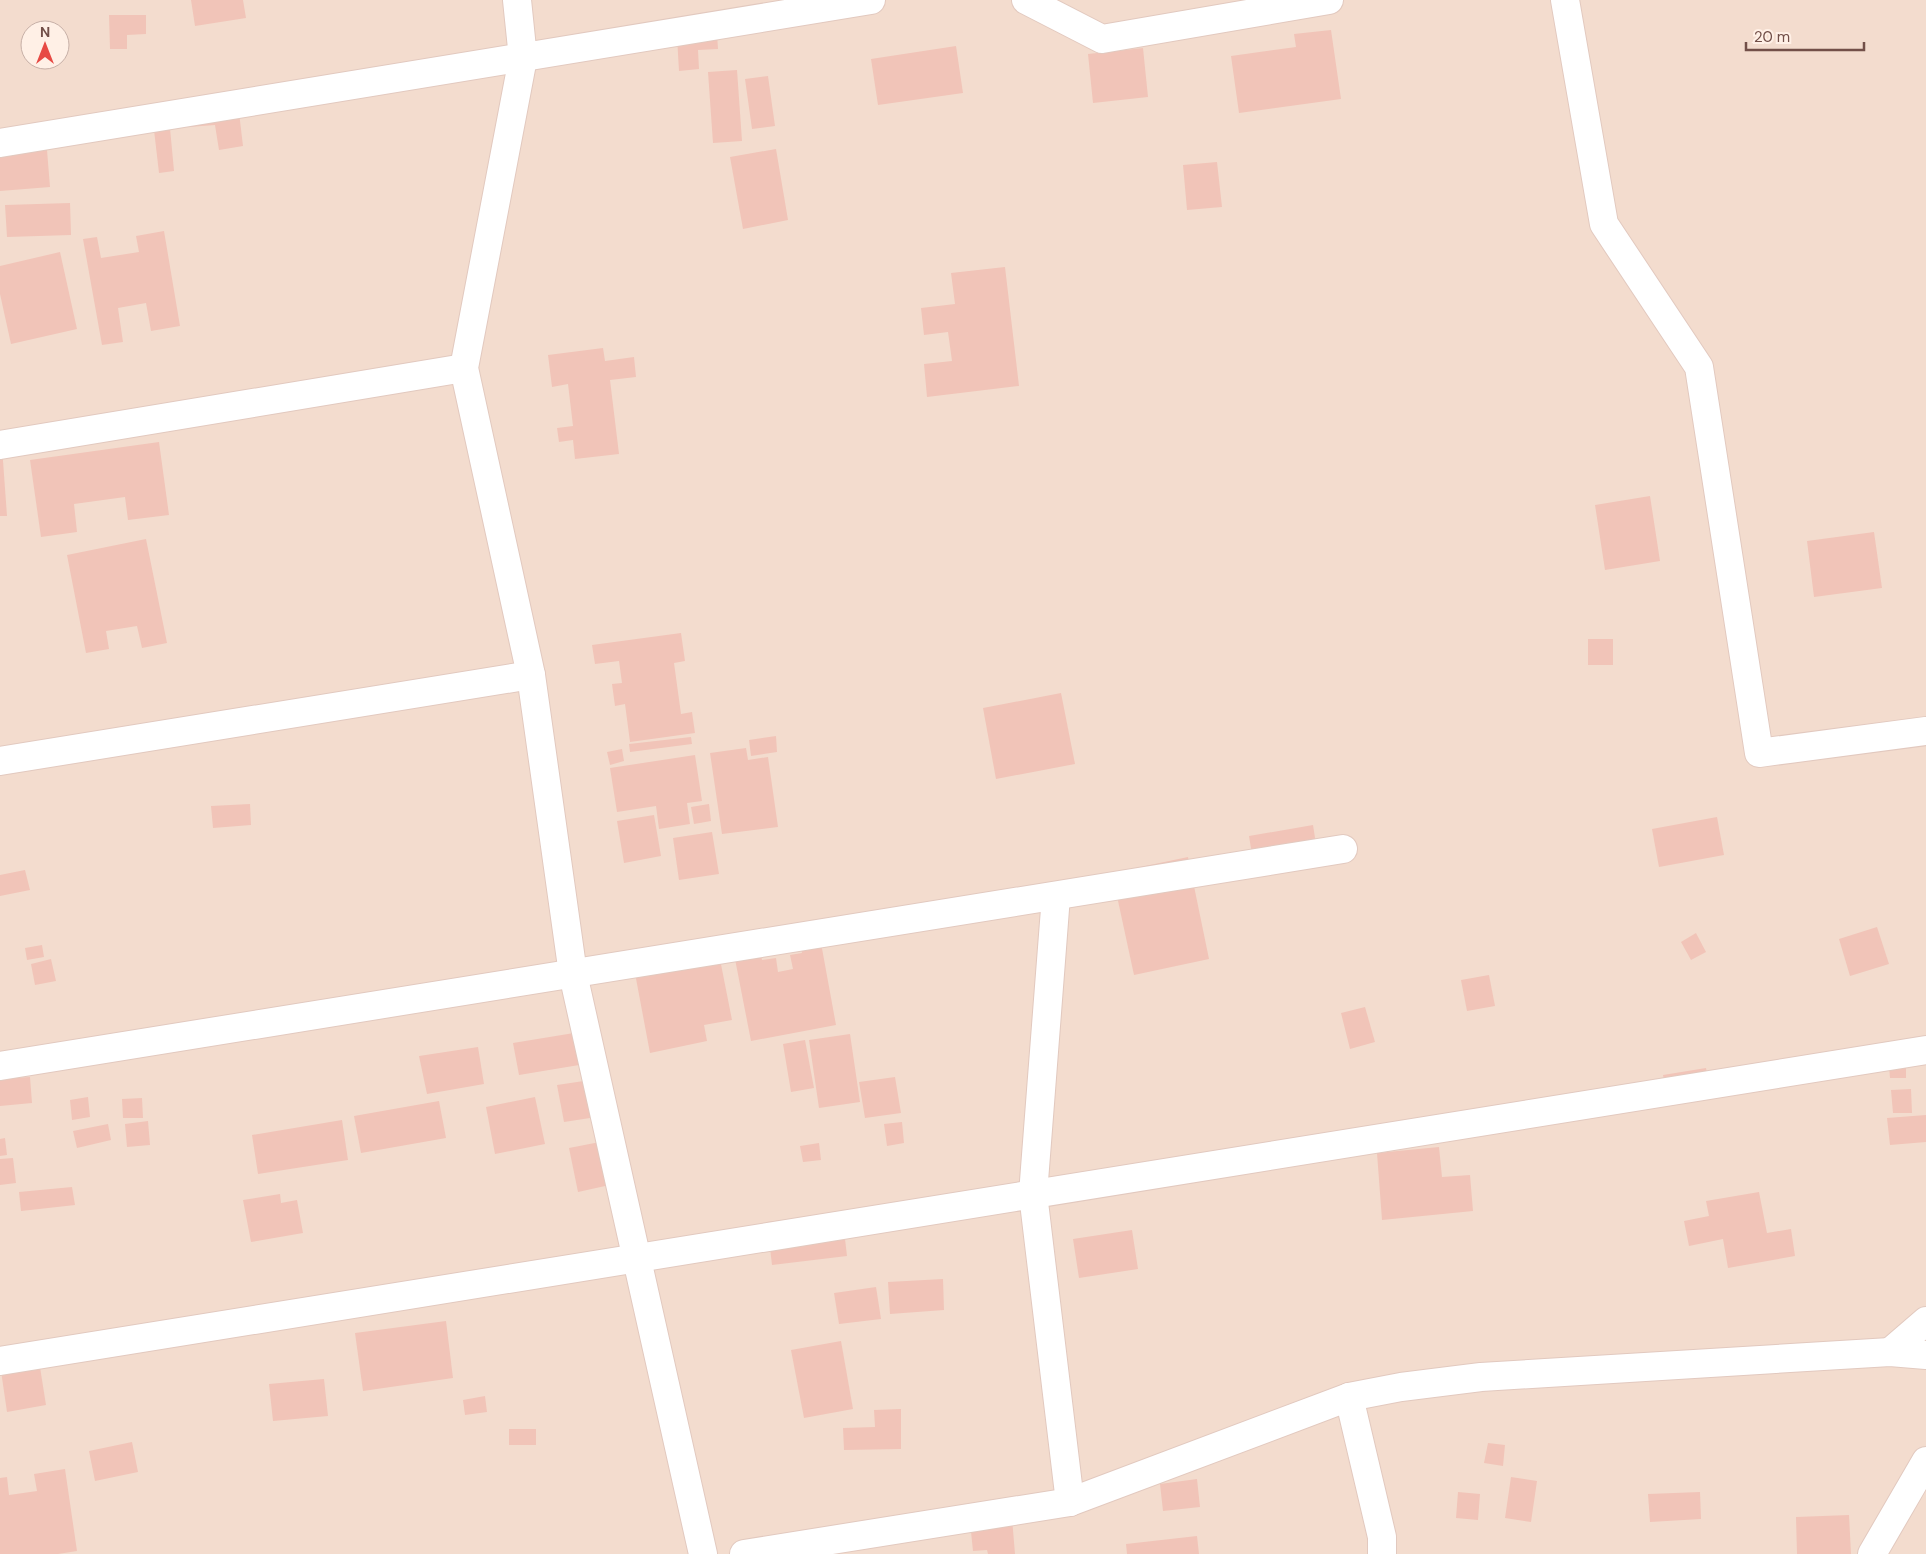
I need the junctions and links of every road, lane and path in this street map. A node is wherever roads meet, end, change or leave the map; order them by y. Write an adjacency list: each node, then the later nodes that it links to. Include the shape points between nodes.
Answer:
1 (517, 0): 6 (street)
2 (871, 0): 6 (street)
3 (1026, 0): 4 (street, via 1102,39)
4 (1329, 0)
5 (1565, 0): 11 (street, via 1604,224 1699,367 1759,753)
6 (523, 58): 7 (street); 8 (street)
7 (0, 143)
8 (464, 368): 9 (street); 10 (street)
9 (0, 445)
10 (531, 675): 12 (street); 15 (street)
11 (1926, 731)
12 (0, 761)
13 (1343, 850): 14 (street)
14 (1056, 896): 15 (street); 18 (street)
15 (573, 974): 17 (street); 19 (street)
16 (1926, 1050): 18 (street)
17 (0, 1066)
18 (1033, 1194): 19 (street); 26 (street)
19 (636, 1258): 23 (street); 27 (street)
20 (1926, 1321): 21 (street)
21 (1890, 1352): 22 (street); 24 (street, via 1481,1377)
22 (1926, 1355)
23 (0, 1361)
24 (1348, 1397): 26 (street); 29 (street, via 1382,1537)
25 (1926, 1461): 30 (street)
26 (1070, 1502): 28 (street)
27 (703, 1554)
28 (744, 1554)
29 (1382, 1554)
30 (1872, 1554)

